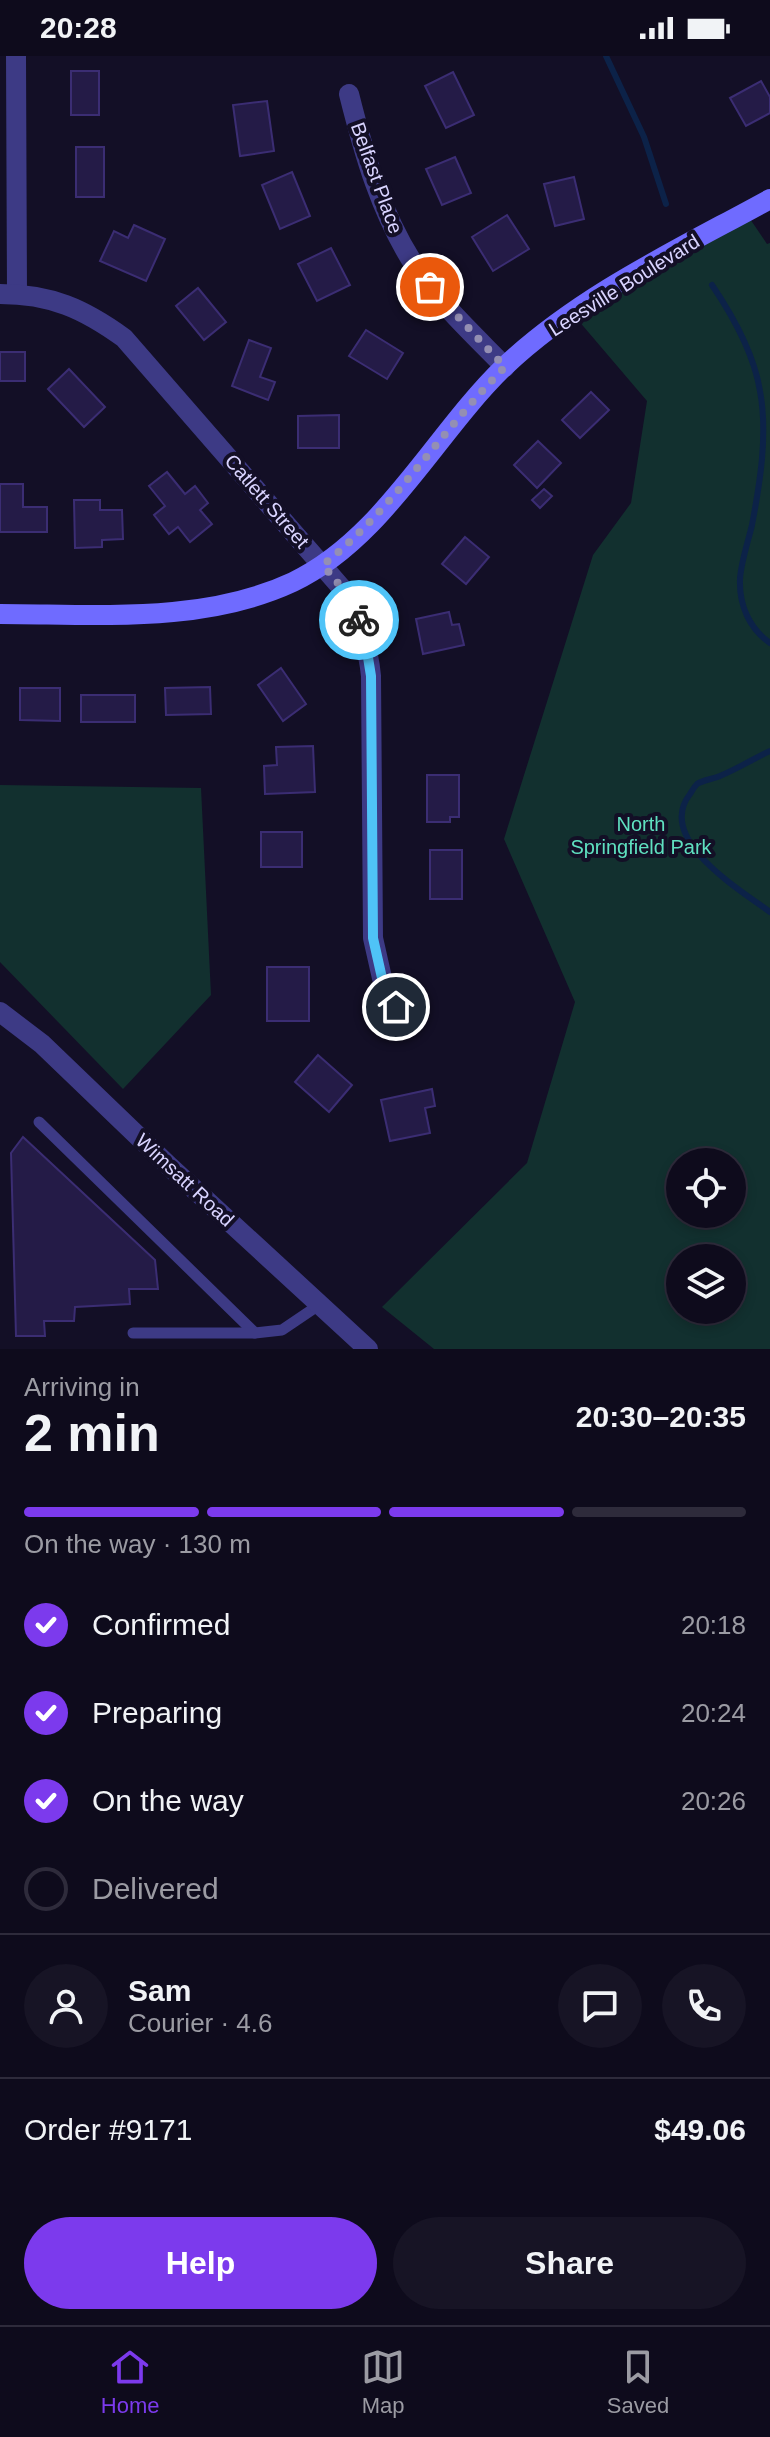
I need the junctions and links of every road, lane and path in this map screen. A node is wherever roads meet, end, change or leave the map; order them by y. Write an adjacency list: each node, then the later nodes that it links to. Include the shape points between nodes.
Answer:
1 (16, 56): 4 (street)
2 (349, 94): 5 (street, Belfast Place, via 364,151 401,243 430,287)
3 (770, 199): 5 (street, Leesville Boulevard, via 601,294)
4 (8, 294): 6 (street, Catlett Street, via 68,304 124,338)
5 (505, 367): 6 (street, Leesville Boulevard, via 397,493)
6 (323, 565): 7 (street, Leesville Boulevard, via 272,590 193,610); 8 (street, Catlett Street, via 346,593 369,656 373,938 382,978)
7 (0, 614)
8 (396, 1007)
9 (0, 1012): 11 (street, Wimsatt Road, via 42,1044)
10 (39, 1122): 13 (lane)
11 (319, 1305): 13 (lane, via 282,1330); 14 (street, Wimsatt Road)
12 (133, 1333): 13 (lane)
13 (255, 1333)
14 (368, 1349)

